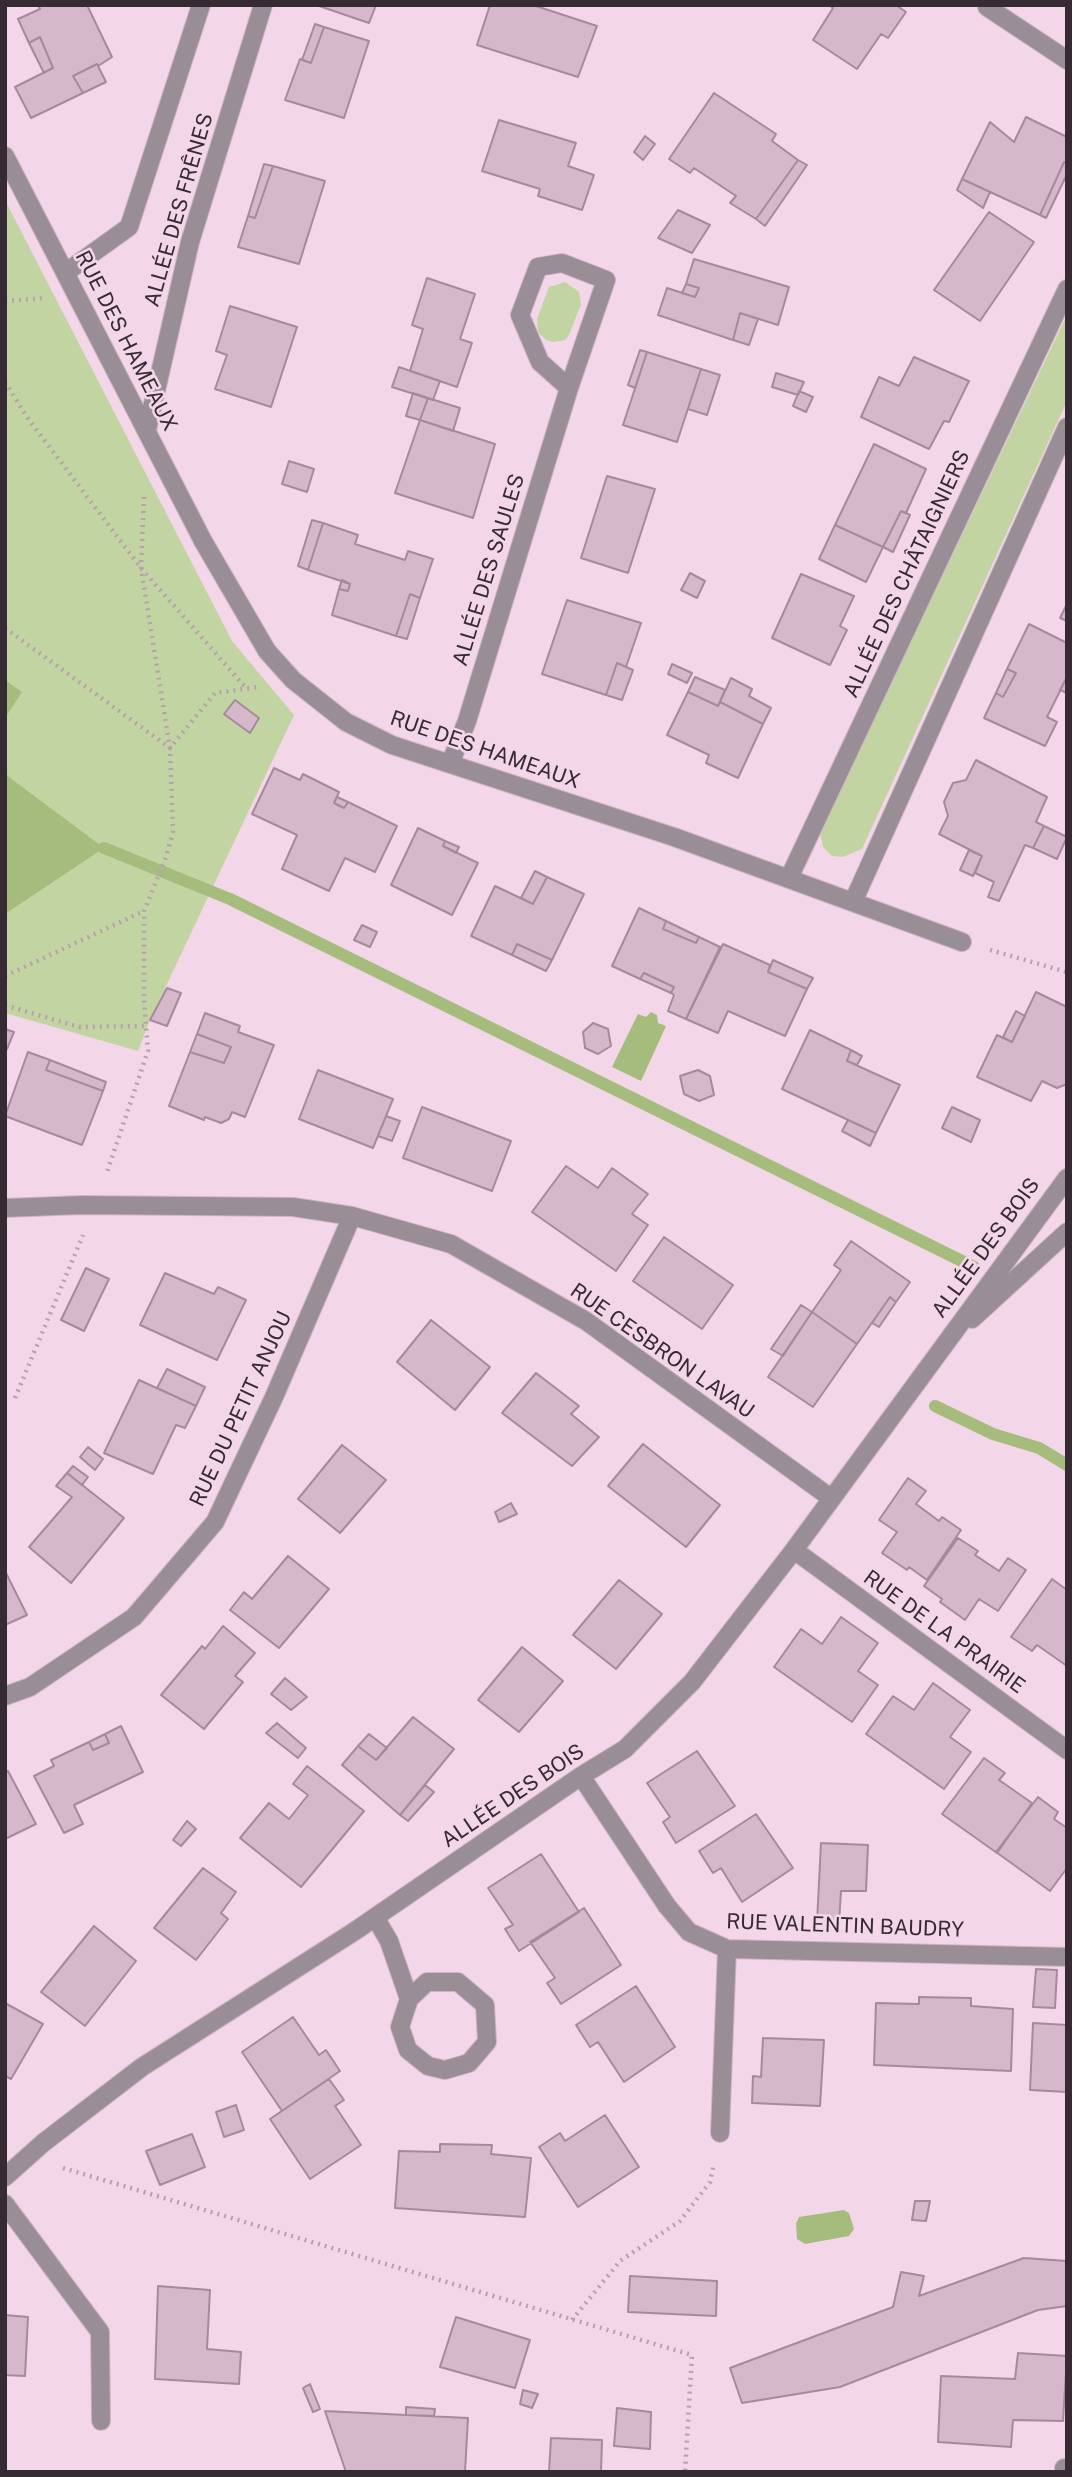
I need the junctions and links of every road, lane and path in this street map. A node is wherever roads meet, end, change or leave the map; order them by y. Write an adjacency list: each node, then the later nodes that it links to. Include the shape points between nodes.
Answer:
1 (201, 5): 6 (street, ALLÉE DES FRÊNES, via 129,227)
2 (263, 5): 11 (street, ALLÉE DES FRÊNES, via 190,242)
3 (987, 7): 4 (street)
4 (1067, 60)
5 (5, 156): 6 (street, RUE DES HAMEAUX)
6 (65, 273): 11 (street, RUE DES HAMEAUX)
7 (1067, 289): 19 (street, ALLÉE DES CHÂTAIGNIERS)
8 (5, 382): 13 (path)
9 (569, 388): 9 (street, ALLÉE DES SAULES, via 606,280 562,263 538,267 520,315 540,362); 18 (street, ALLÉE DES SAULES)
10 (1067, 427): 20 (street)
11 (147, 430): 15 (street, RUE DES HAMEAUX, via 203,541 267,651)
12 (144, 485): 13 (path)
13 (141, 568): 16 (path); 17 (path)
14 (5, 628): 17 (path)
15 (293, 680): 16 (path); 18 (street, RUE DES HAMEAUX, via 346,722 392,745)
16 (247, 689): 17 (path, via 215,693)
17 (170, 748): 21 (path, via 173,832)
18 (450, 764): 19 (street, RUE DES HAMEAUX)
19 (789, 878): 20 (street, RUE DES HAMEAUX)
20 (853, 902): 22 (street, RUE DES HAMEAUX)
21 (144, 911): 24 (path); 26 (path)
22 (962, 942): 23 (path)
23 (1067, 972)
24 (5, 976)
25 (5, 1005): 26 (path, via 79,1027)
26 (146, 1026): 28 (path, via 148,1051)
27 (1067, 1178): 32 (street, ALLÉE DES BOIS)
28 (96, 1205): 29 (street, RUE CESBRON LAVAU); 30 (street, RUE CESBRON LAVAU, via 293,1207); 33 (path)
29 (5, 1208)
30 (352, 1216): 34 (street, RUE CESBRON LAVAU, via 451,1244 586,1321); 36 (street, RUE DU PETIT ANJOU, via 215,1522 134,1617 30,1687)
31 (1067, 1232): 32 (street, ALLÉE DES BOIS)
32 (943, 1345): 34 (street, ALLÉE DES BOIS)
33 (15, 1398)
34 (831, 1498): 35 (street, ALLÉE DES BOIS)
35 (794, 1550): 37 (street, RUE DE LA PRAIRIE); 38 (street, ALLÉE DES BOIS, via 692,1682 625,1749)
36 (5, 1696)
37 (1067, 1750)
38 (581, 1776): 39 (street, ALLÉE DES BOIS); 40 (street, RUE VALENTIN BAUDRY, via 667,1906 689,1932)
39 (375, 1917): 42 (street, via 389,1941); 44 (street, ALLÉE DES BOIS, via 142,2067)
40 (727, 1949): 41 (street, RUE VALENTIN BAUDRY); 43 (street)
41 (1067, 1957)
42 (409, 1999): 42 (street, via 400,2027 408,2050 428,2066 445,2070 470,2063 487,2042 485,2005 458,1982 428,1982)
43 (720, 2133): 47 (path, via 710,2182 680,2221 620,2261)
44 (29, 2158): 45 (street, ALLÉE DES BOIS); 47 (path)
45 (5, 2177)
46 (5, 2204): 48 (street, via 100,2332)
47 (572, 2319): 49 (path, via 692,2355)
48 (101, 2421)
49 (685, 2472)

